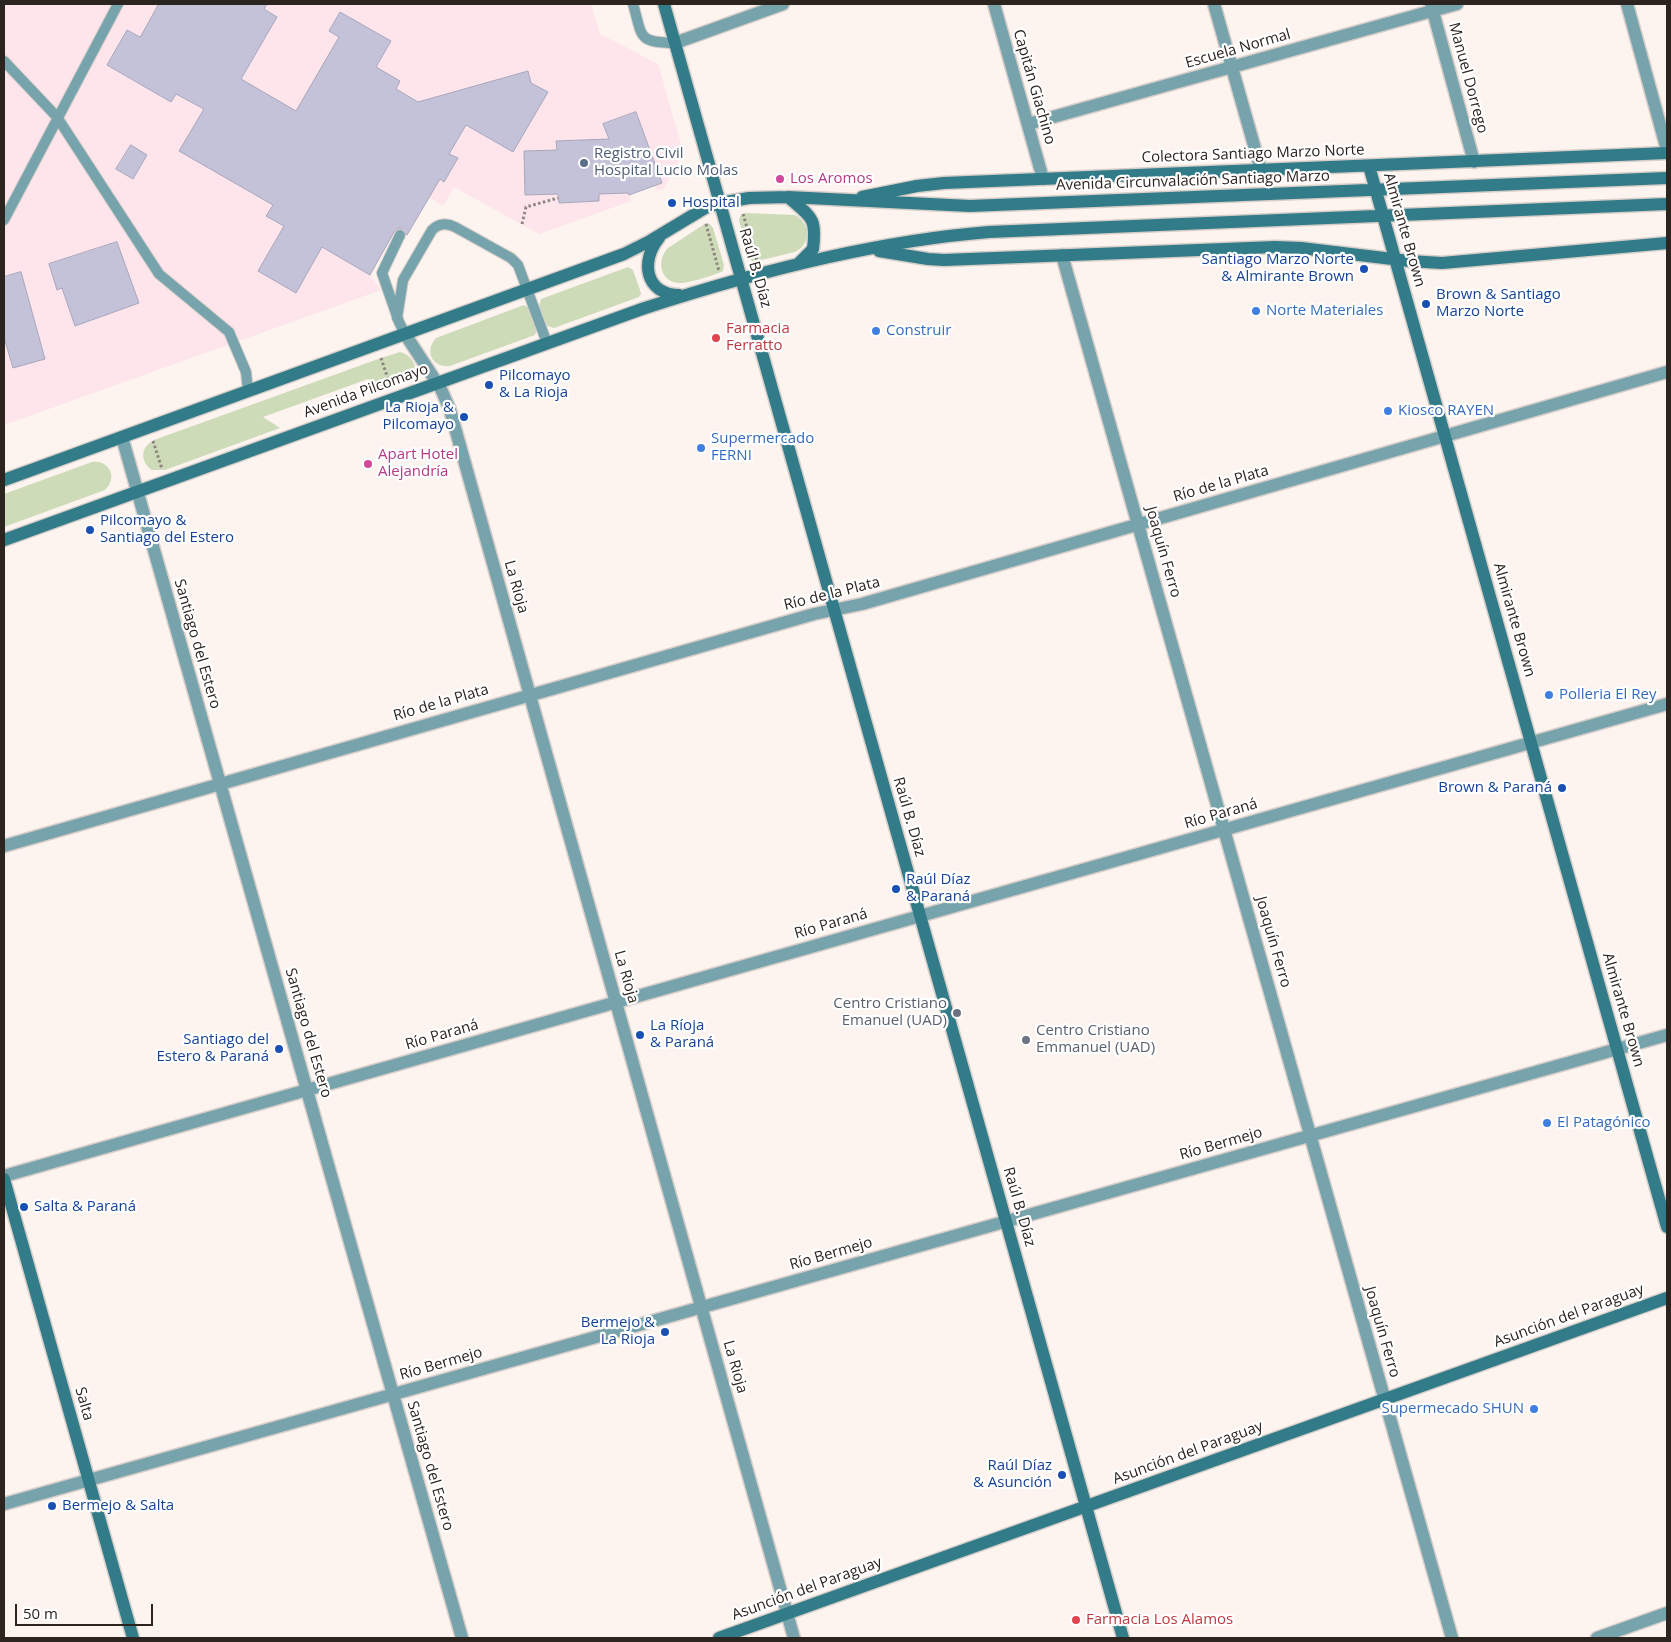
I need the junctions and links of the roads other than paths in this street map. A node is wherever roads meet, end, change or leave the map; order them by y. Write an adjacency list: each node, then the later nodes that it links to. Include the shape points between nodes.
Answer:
1 (118, 4): 13 (lane)
2 (633, 4): 10 (lane, via 645,38)
3 (664, 4): 10 (main road, Raúl B. Díaz)
4 (784, 4): 10 (street)
5 (994, 4): 14 (street, Capitán Giachino)
6 (1214, 4): 12 (street)
7 (1457, 4): 9 (street, Escuela Normal)
8 (1627, 4): 15 (street)
9 (1432, 7): 12 (street, Escuela Normal); 16 (street, Manuel Dorrego)
10 (675, 43): 24 (main road, Raúl B. Díaz)
11 (4, 61): 13 (lane)
12 (1232, 67): 14 (street, Escuela Normal); 18 (street)
13 (57, 117): 27 (lane); 43 (lane, via 159,274 229,332 246,372)
14 (1028, 124): 20 (street, Capitán Giachino)
15 (1667, 152): 16 (main road, Colectora Santiago Marzo Norte)
16 (1474, 162): 17 (main road, Colectora Santiago Marzo Norte)
17 (1369, 166): 18 (main road, Colectora Santiago Marzo Norte); 21 (main road, Almirante Brown)
18 (1261, 170): 20 (main road, Colectora Santiago Marzo Norte)
19 (1667, 178): 21 (main road, Avenida Circunvalación Santiago Marzo)
20 (1043, 179): 23 (main road, Colectora Santiago Marzo Norte, via 936,184)
21 (1376, 190): 23 (main road, Avenida Circunvalación Santiago Marzo, via 970,206); 26 (main road, Almirante Brown)
22 (788, 197): 23 (main road, Avenida Circunvalación Santiago Marzo); 24 (main road, Avenida Circunvalación Santiago Marzo); 34 (main road, via 811,216 815,232 813,249)
23 (842, 200)
24 (720, 202): 28 (main road); 35 (main road, Raúl B. Díaz)
25 (1667, 204): 26 (main road)
26 (1383, 216): 31 (main road, via 989,232); 33 (main road, Almirante Brown)
27 (4, 220)
28 (663, 234): 36 (main road, via 624,254); 37 (main road, via 648,259 651,280 665,293)
29 (400, 236): 38 (lane, via 382,273)
30 (1667, 243): 33 (main road, via 1448,262)
31 (869, 250): 32 (main road, via 944,260); 34 (main road)
32 (1062, 255): 33 (main road, via 1284,247); 48 (street, Joaquín Ferro)
33 (1396, 260): 44 (main road, Almirante Brown)
34 (796, 266): 35 (main road)
35 (742, 280): 37 (main road, Avenida Pilcomayo); 50 (main road, Raúl B. Díaz)
36 (528, 289): 38 (lane, via 518,265 511,258 455,226 441,225 430,233 405,276 400,289); 39 (main road); 40 (lane)
37 (690, 294): 40 (main road, Avenida Pilcomayo)
38 (398, 318): 39 (lane)
39 (405, 334): 42 (street, La Rioja); 43 (main road)
40 (547, 343): 42 (main road, Avenida Pilcomayo)
41 (1667, 372): 44 (street, Río de la Plata)
42 (438, 383): 47 (main road, Avenida Pilcomayo); 51 (street, La Rioja, via 450,410)
43 (248, 391): 45 (main road)
44 (1445, 436): 48 (street, Río de la Plata); 53 (main road, Almirante Brown)
45 (122, 437): 46 (main road); 47 (street, Santiago del Estero)
46 (4, 480)
47 (137, 492): 49 (main road, Avenida Pilcomayo); 54 (street, Santiago del Estero)
48 (1138, 524): 50 (street, Río de la Plata); 55 (street, Joaquín Ferro)
49 (4, 540)
50 (834, 610): 51 (street, Río de la Plata); 57 (main road, Raúl B. Díaz)
51 (530, 695): 54 (street, Río de la Plata); 58 (street, La Rioja)
52 (1667, 704): 53 (street, Río Paraná)
53 (1531, 742): 55 (street, Río Paraná); 60 (main road, Almirante Brown)
54 (220, 784): 56 (street, Río de la Plata); 61 (street, Santiago del Estero)
55 (1224, 830): 57 (street, Río Paraná); 62 (street, Joaquín Ferro)
56 (4, 846)
57 (920, 916): 58 (street, Río Paraná); 64 (main road, Raúl B. Díaz)
58 (616, 1002): 61 (street, Río Paraná); 67 (street, La Rioja)
59 (1667, 1035): 60 (street, Río Bermejo)
60 (1617, 1049): 62 (street, Río Bermejo); 65 (main road, Almirante Brown)
61 (307, 1090): 63 (street, Río Paraná); 68 (street, Santiago del Estero)
62 (1310, 1136): 64 (street, Río Bermejo); 69 (street, Joaquín Ferro)
63 (4, 1177): 70 (main road, Salta)
64 (1006, 1222): 67 (street, Río Bermejo); 72 (main road, Raúl B. Díaz)
65 (1667, 1227)
66 (1667, 1298): 69 (main road, Asunción del Paraguay)
67 (701, 1308): 68 (street, Río Bermejo); 74 (street, La Rioja)
68 (393, 1394): 70 (street, Río Bermejo); 76 (street, Santiago del Estero)
69 (1384, 1400): 72 (main road, Asunción del Paraguay); 80 (street, Joaquín Ferro)
70 (89, 1480): 71 (street, Río Bermejo); 75 (main road, Salta)
71 (4, 1504)
72 (1086, 1507): 74 (main road, Asunción del Paraguay); 79 (main road, Raúl B. Díaz)
73 (1667, 1613): 81 (street)
74 (787, 1614): 77 (main road, Asunción del Paraguay); 78 (street, La Rioja)
75 (133, 1638)
76 (462, 1638)
77 (719, 1638)
78 (794, 1638)
79 (1123, 1638)
80 (1452, 1638)
81 (1597, 1638)

